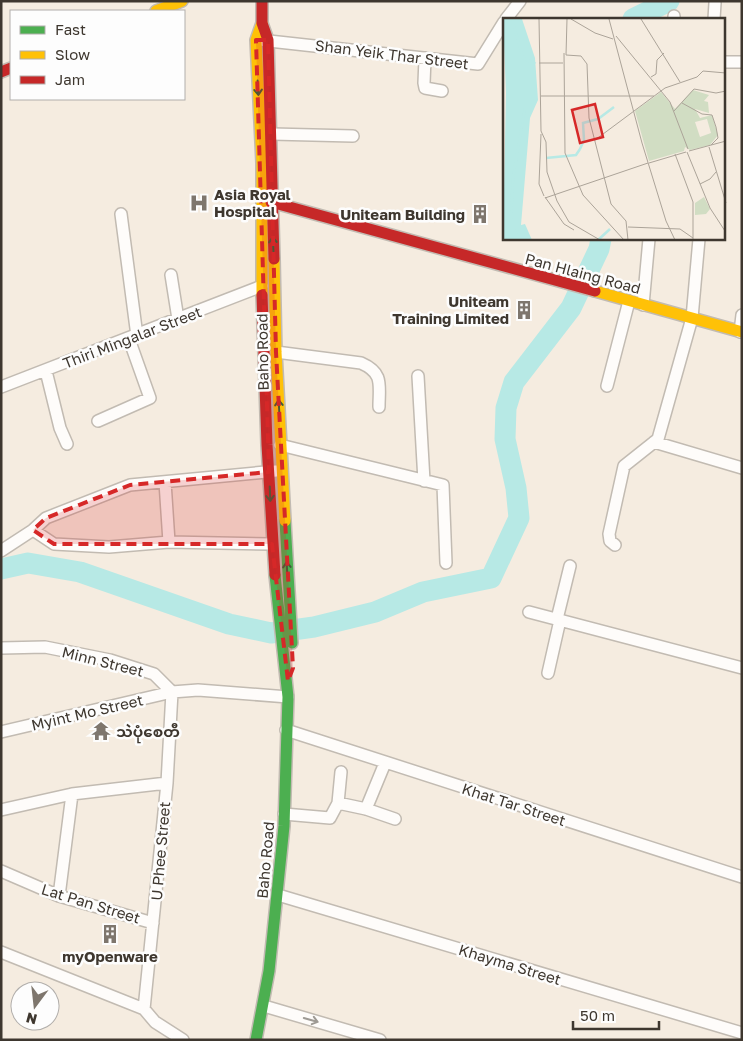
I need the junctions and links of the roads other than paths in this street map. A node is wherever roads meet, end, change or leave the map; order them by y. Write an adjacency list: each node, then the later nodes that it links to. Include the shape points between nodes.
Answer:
1 (182, 1): 5 (main road)
2 (262, 1): 8 (main road, Baho Road)
3 (520, 1): 6 (street)
4 (715, 3): 7 (street)
5 (159, 10)
6 (507, 18)
7 (714, 18)
8 (262, 23): 10 (main road, Baho Road); 11 (main road, Baho Road)
9 (503, 24): 12 (street, Shan Yeik Thar Street, via 478,64)
10 (256, 40): 11 (street, Shan Yeik Thar Street); 23 (main road, Baho Road, one-way to 23, via 262,163)
11 (268, 40): 12 (street, Shan Yeik Thar Street); 16 (main road, Baho Road)
12 (425, 58): 15 (street, via 425,88)
13 (726, 62): 14 (street)
14 (742, 62)
15 (442, 91)
16 (272, 134): 17 (street); 18 (main road, Baho Road)
17 (353, 136)
18 (271, 202): 24 (main road, Pan Hlaing Road); 31 (main road, Baho Road, one-way to 18)
19 (121, 214): 30 (street)
20 (649, 240): 25 (street)
21 (699, 240): 27 (street)
22 (171, 275): 28 (street)
23 (262, 286): 28 (street, Thiri Mingalar Street); 43 (main road, Baho Road)
24 (629, 301): 25 (main road, Pan Hlaing Road); 34 (street)
25 (643, 305): 27 (main road, Pan Hlaing Road)
26 (742, 315): 29 (street)
27 (692, 318): 29 (main road, Pan Hlaing Road); 38 (street, via 658,439)
28 (178, 319): 30 (street, Thiri Mingalar Street)
29 (741, 332)
30 (133, 337): 32 (street, Thiri Mingalar Street); 37 (street, via 150,398)
31 (276, 352): 36 (street, via 361,362 372,367 379,378); 40 (main road, Baho Road, one-way to 31)
32 (46, 371): 35 (street, Thiri Mingalar Street); 39 (street)
33 (418, 376): 44 (street)
34 (607, 386)
35 (1, 387)
36 (379, 407)
37 (98, 421)
38 (654, 442): 41 (street); 49 (street, via 624,466 609,534)
39 (67, 444)
40 (280, 445): 42 (main road, Baho Road); 44 (street)
41 (742, 468)
42 (282, 470): 43 (street); 54 (main road, Baho Road, one-way to 42)
43 (269, 472): 45 (street); 48 (main road, Baho Road, one-way to 48)
44 (424, 481): 51 (street, via 443,486)
45 (165, 482): 46 (street, via 130,485 46,518); 47 (street)
46 (33, 530): 47 (street, via 54,544 108,547); 50 (street)
47 (169, 542): 48 (street)
48 (272, 544): 54 (main road, Baho Road)
49 (615, 545)
50 (6, 549)
51 (446, 563)
52 (570, 566): 55 (street)
53 (529, 612): 55 (street)
54 (284, 618): 60 (main road, Baho Road, via 288,654 283,668 288,681)
55 (559, 619): 57 (street); 58 (street)
56 (1, 648): 59 (street, Minn Street, via 45,647 110,660 154,674)
57 (742, 668)
58 (548, 673)
59 (172, 692): 60 (street, via 206,690); 62 (street, Myint Mo Street); 65 (street, U Phee Street)
60 (288, 697): 61 (main road, Baho Road)
61 (286, 730): 63 (street, Khat Tar Street); 70 (main road, Baho Road)
62 (1, 732)
63 (385, 763): 68 (street); 73 (street, Khat Tar Street)
64 (341, 772): 67 (street)
65 (167, 783): 66 (street); 76 (street, U Phee Street)
66 (72, 794): 69 (street); 75 (street)
67 (338, 803): 68 (street); 70 (street, via 330,818)
68 (366, 809): 71 (street)
69 (1, 810)
70 (284, 814): 74 (main road, Baho Road)
71 (395, 819)
72 (1, 871): 75 (street, Lat Pan Street)
73 (742, 877)
74 (278, 895): 78 (main road, Baho Road); 80 (street, Khayma Street)
75 (59, 896): 76 (street, Lat Pan Street)
76 (153, 923): 79 (street, U Phee Street)
77 (1, 952): 79 (street)
78 (264, 1006): 82 (main road, Baho Road); 83 (street, one-way to 83)
79 (144, 1009): 81 (street, via 155,1022)
80 (742, 1033)
81 (183, 1040)
82 (256, 1040)
83 (380, 1040)

